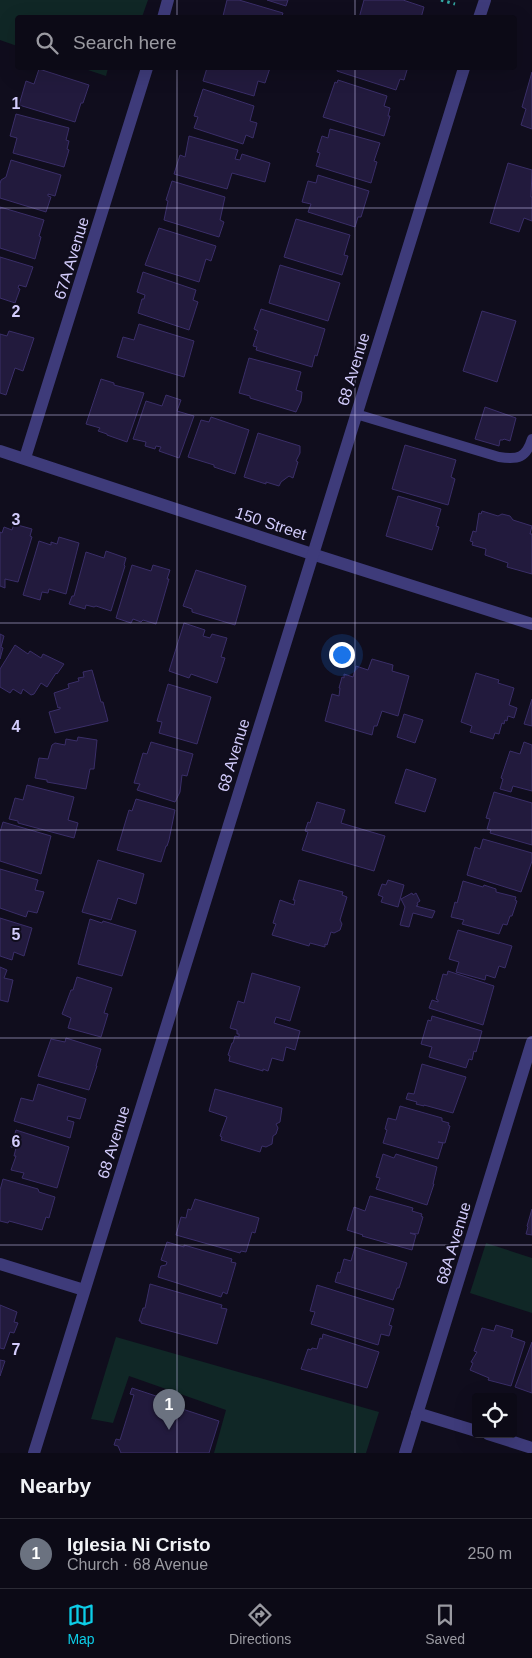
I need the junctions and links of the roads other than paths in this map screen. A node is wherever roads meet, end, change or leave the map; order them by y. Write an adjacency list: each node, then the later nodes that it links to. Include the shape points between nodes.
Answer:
1 (168, 0): 3 (street)
2 (485, 0): 4 (street)
3 (164, 15)
4 (480, 15)
5 (146, 70): 10 (street, 67A Avenue)
6 (463, 70): 7 (street, 68 Avenue)
7 (356, 414): 8 (lane, via 512,459 522,456); 11 (street, 68 Avenue)
8 (532, 439)
9 (0, 451): 10 (street, 150 Street)
10 (25, 458): 11 (street, 150 Street)
11 (312, 554): 12 (street, 150 Street); 15 (street, 68 Avenue)
12 (532, 624)
13 (532, 1042): 16 (street, 68A Avenue)
14 (0, 1264): 15 (street)
15 (84, 1290): 20 (street, 68 Avenue)
16 (417, 1413): 17 (street); 21 (street, 68A Avenue)
17 (472, 1429)
18 (501, 1438): 19 (street)
19 (532, 1448)
20 (34, 1453)
21 (405, 1453)

